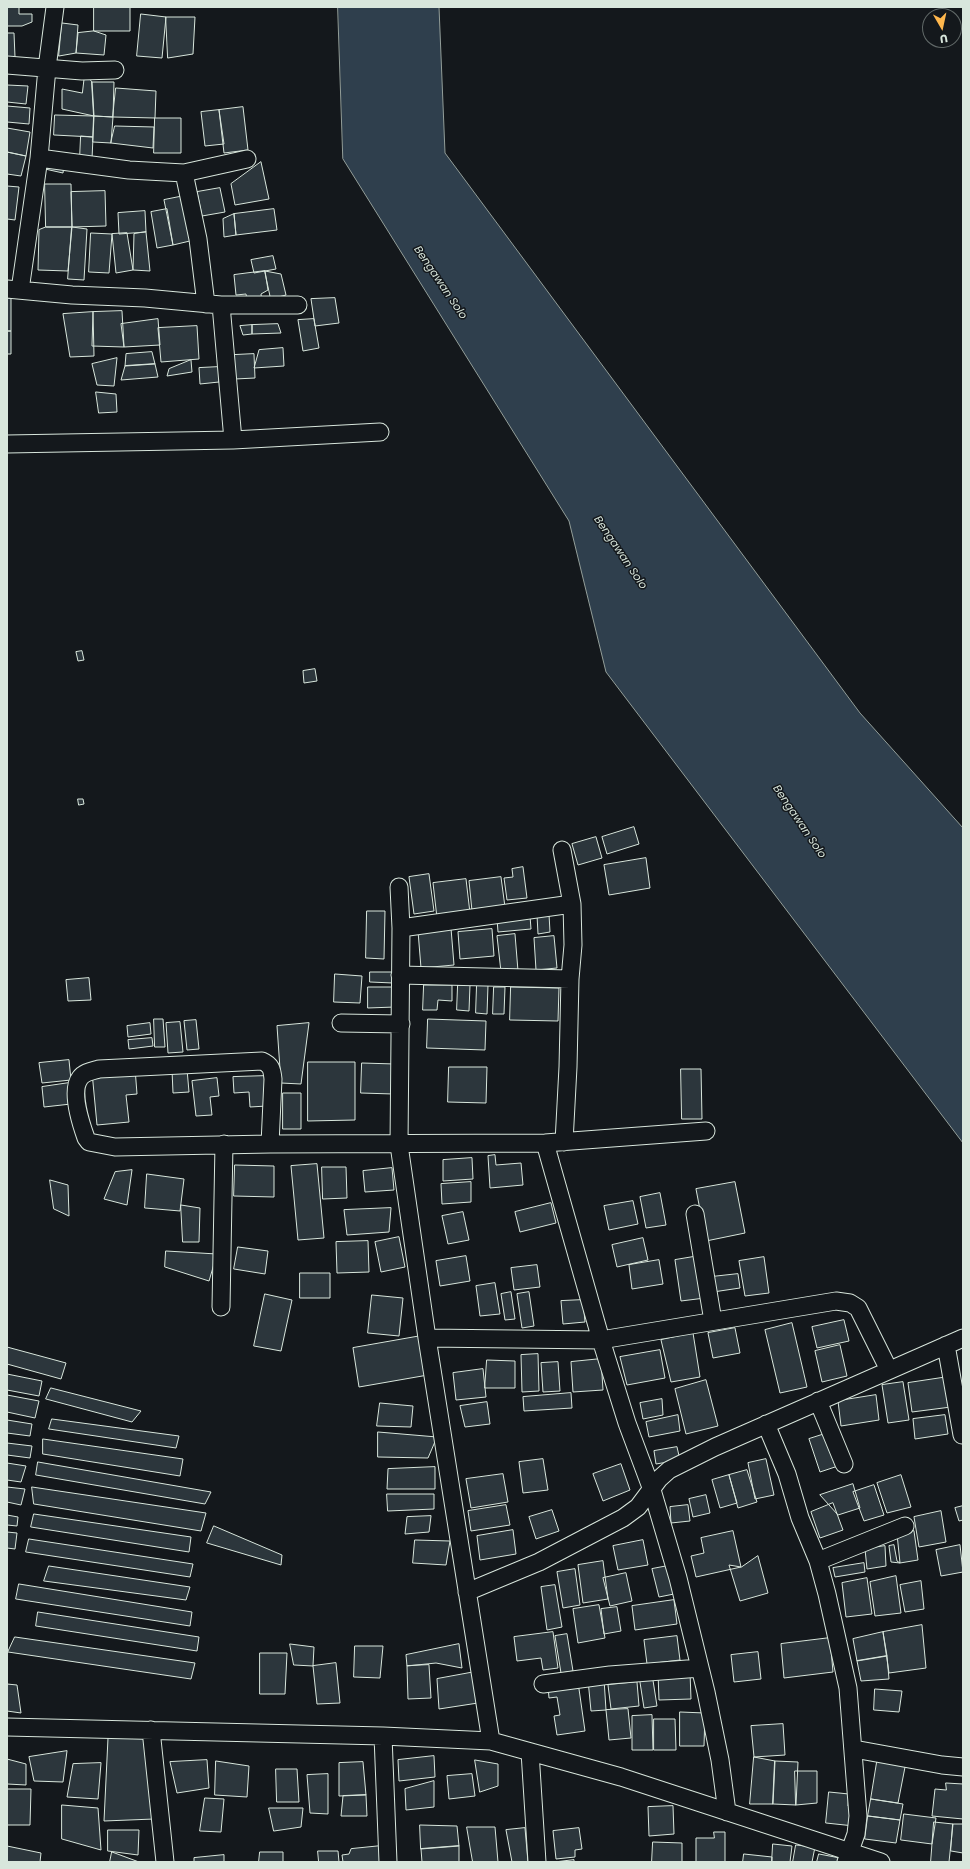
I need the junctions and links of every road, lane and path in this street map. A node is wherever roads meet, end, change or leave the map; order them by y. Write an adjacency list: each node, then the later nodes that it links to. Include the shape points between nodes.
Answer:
1 (55, 7): 3 (street)
2 (7, 65): 3 (street)
3 (47, 68): 4 (street); 5 (street)
4 (115, 70)
5 (39, 158): 7 (street, via 129,170); 8 (street)
6 (247, 159): 7 (street)
7 (184, 173): 9 (street)
8 (14, 289): 9 (street)
9 (213, 304): 10 (street); 12 (street)
10 (298, 305)
11 (380, 432): 12 (street)
12 (233, 440): 13 (street)
13 (7, 444)
14 (562, 850): 16 (street)
15 (399, 887): 17 (street)
16 (572, 904): 17 (street); 19 (street, via 573,945)
17 (401, 928): 18 (street)
18 (400, 976): 19 (street); 21 (street)
19 (570, 979): 23 (street)
20 (341, 1023): 21 (street)
21 (401, 1024): 27 (street)
22 (706, 1131): 23 (street)
23 (564, 1142): 24 (street)
24 (545, 1143): 27 (street); 33 (street)
25 (224, 1144): 26 (street); 26 (street, via 115,1147 89,1142 83,1130 76,1085 80,1077 99,1069 262,1060 272,1069 273,1079); 29 (street)
26 (270, 1144): 27 (street)
27 (399, 1145): 31 (street)
28 (695, 1214): 30 (street)
29 (221, 1307)
30 (713, 1320): 33 (street); 35 (street, via 836,1301 850,1303 862,1314)
31 (427, 1338): 33 (street); 43 (street)
32 (963, 1338): 34 (street)
33 (601, 1340): 40 (street, via 627,1424)
34 (946, 1345): 35 (street); 38 (street)
35 (889, 1370): 36 (street)
36 (818, 1401): 37 (street); 39 (street)
37 (766, 1424): 40 (street, via 669,1470); 42 (street)
38 (962, 1436)
39 (844, 1464)
40 (652, 1490): 43 (street, via 633,1511 570,1547); 44 (street, via 678,1578)
41 (905, 1526): 42 (street)
42 (818, 1561): 50 (street, via 848,1688)
43 (467, 1592): 49 (street)
44 (700, 1668): 45 (street, via 610,1675); 53 (street, via 720,1760)
45 (543, 1684)
46 (7, 1727): 47 (street)
47 (151, 1730): 48 (street); 55 (street)
48 (383, 1736): 49 (street); 56 (street)
49 (491, 1741): 51 (street)
50 (854, 1749): 52 (street); 54 (street, via 858,1816 856,1834)
51 (530, 1752): 53 (street, via 621,1777); 57 (street)
52 (963, 1768)
53 (727, 1812): 54 (street)
54 (848, 1858): 58 (street)
55 (165, 1862)
56 (388, 1862)
57 (537, 1862)
58 (881, 1862)

